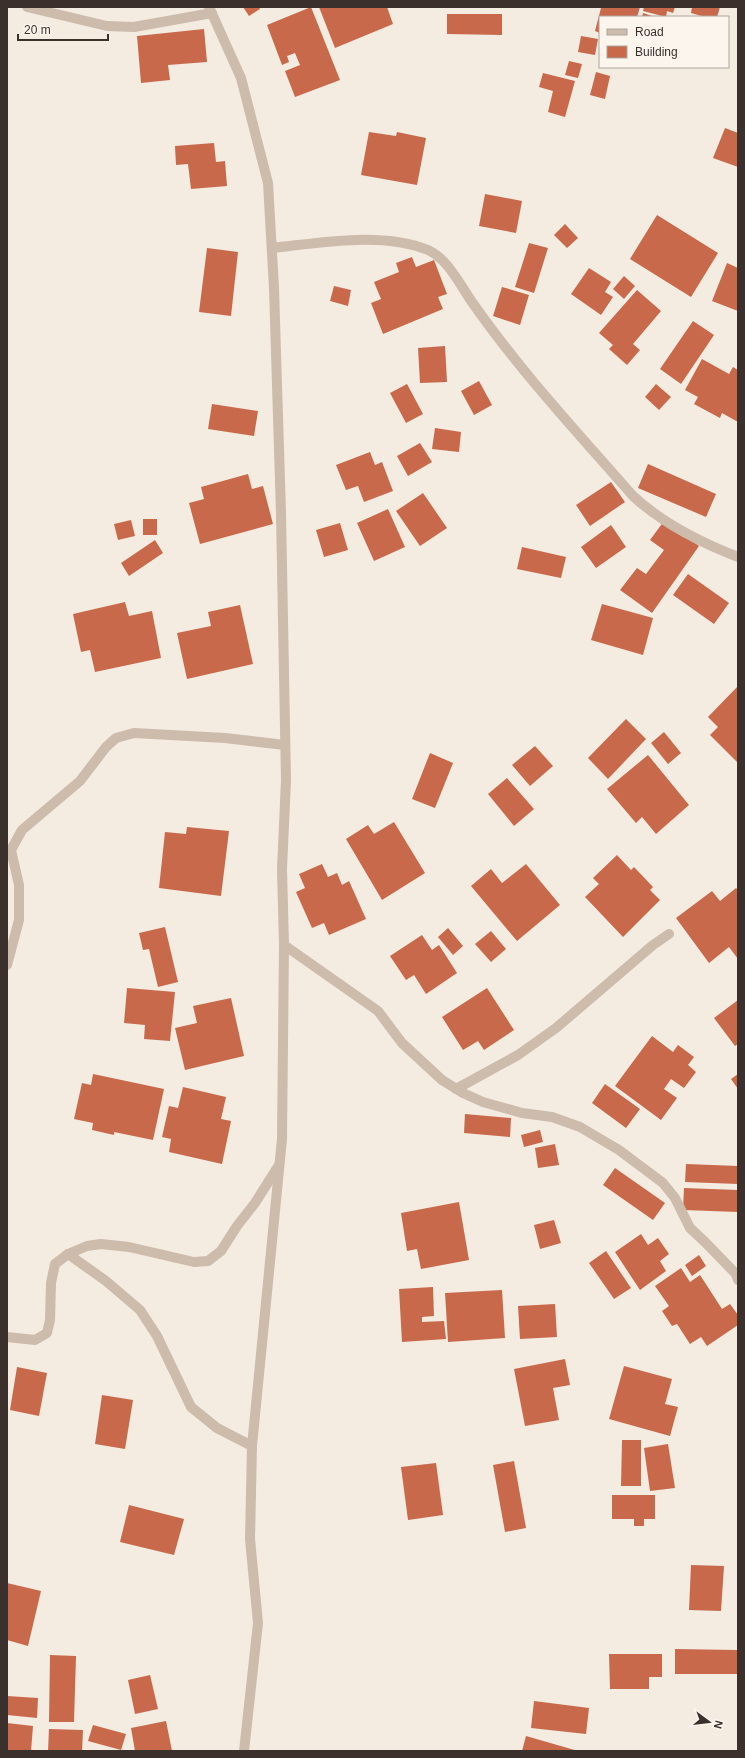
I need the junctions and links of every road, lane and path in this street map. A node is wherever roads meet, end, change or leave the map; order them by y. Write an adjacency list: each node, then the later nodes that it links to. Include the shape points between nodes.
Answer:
1 (27, 7): 2 (street, via 107,26 128,27)
2 (211, 10): 3 (street, via 241,78 268,183)
3 (272, 248): 4 (street, via 367,239 412,244 430,251 445,262 498,340 632,496 649,511 716,548); 5 (street, via 281,505)
4 (738, 557)
5 (285, 745): 6 (street, via 225,738 134,733 116,738 80,781 22,830); 8 (street, via 282,869)
6 (9, 850): 9 (street, via 19,886 19,920)
7 (669, 934): 10 (street, via 653,944 556,1028 518,1055)
8 (284, 945): 10 (street, via 378,1011 402,1043 442,1080); 11 (street)
9 (7, 965)
10 (456, 1089): 13 (street, via 482,1102 522,1113 552,1117 580,1126 619,1150 663,1183 675,1198 690,1228)
11 (280, 1163): 12 (street, via 221,1251 208,1261 194,1262 129,1247 101,1244 87,1246); 15 (street)
12 (68, 1254): 14 (street, via 55,1264 47,1333 35,1340); 15 (street, via 106,1281 140,1310 156,1336 191,1407 217,1428)
13 (737, 1276)
14 (7, 1337)
15 (252, 1446): 16 (street, via 250,1539 258,1623)
16 (244, 1751)

